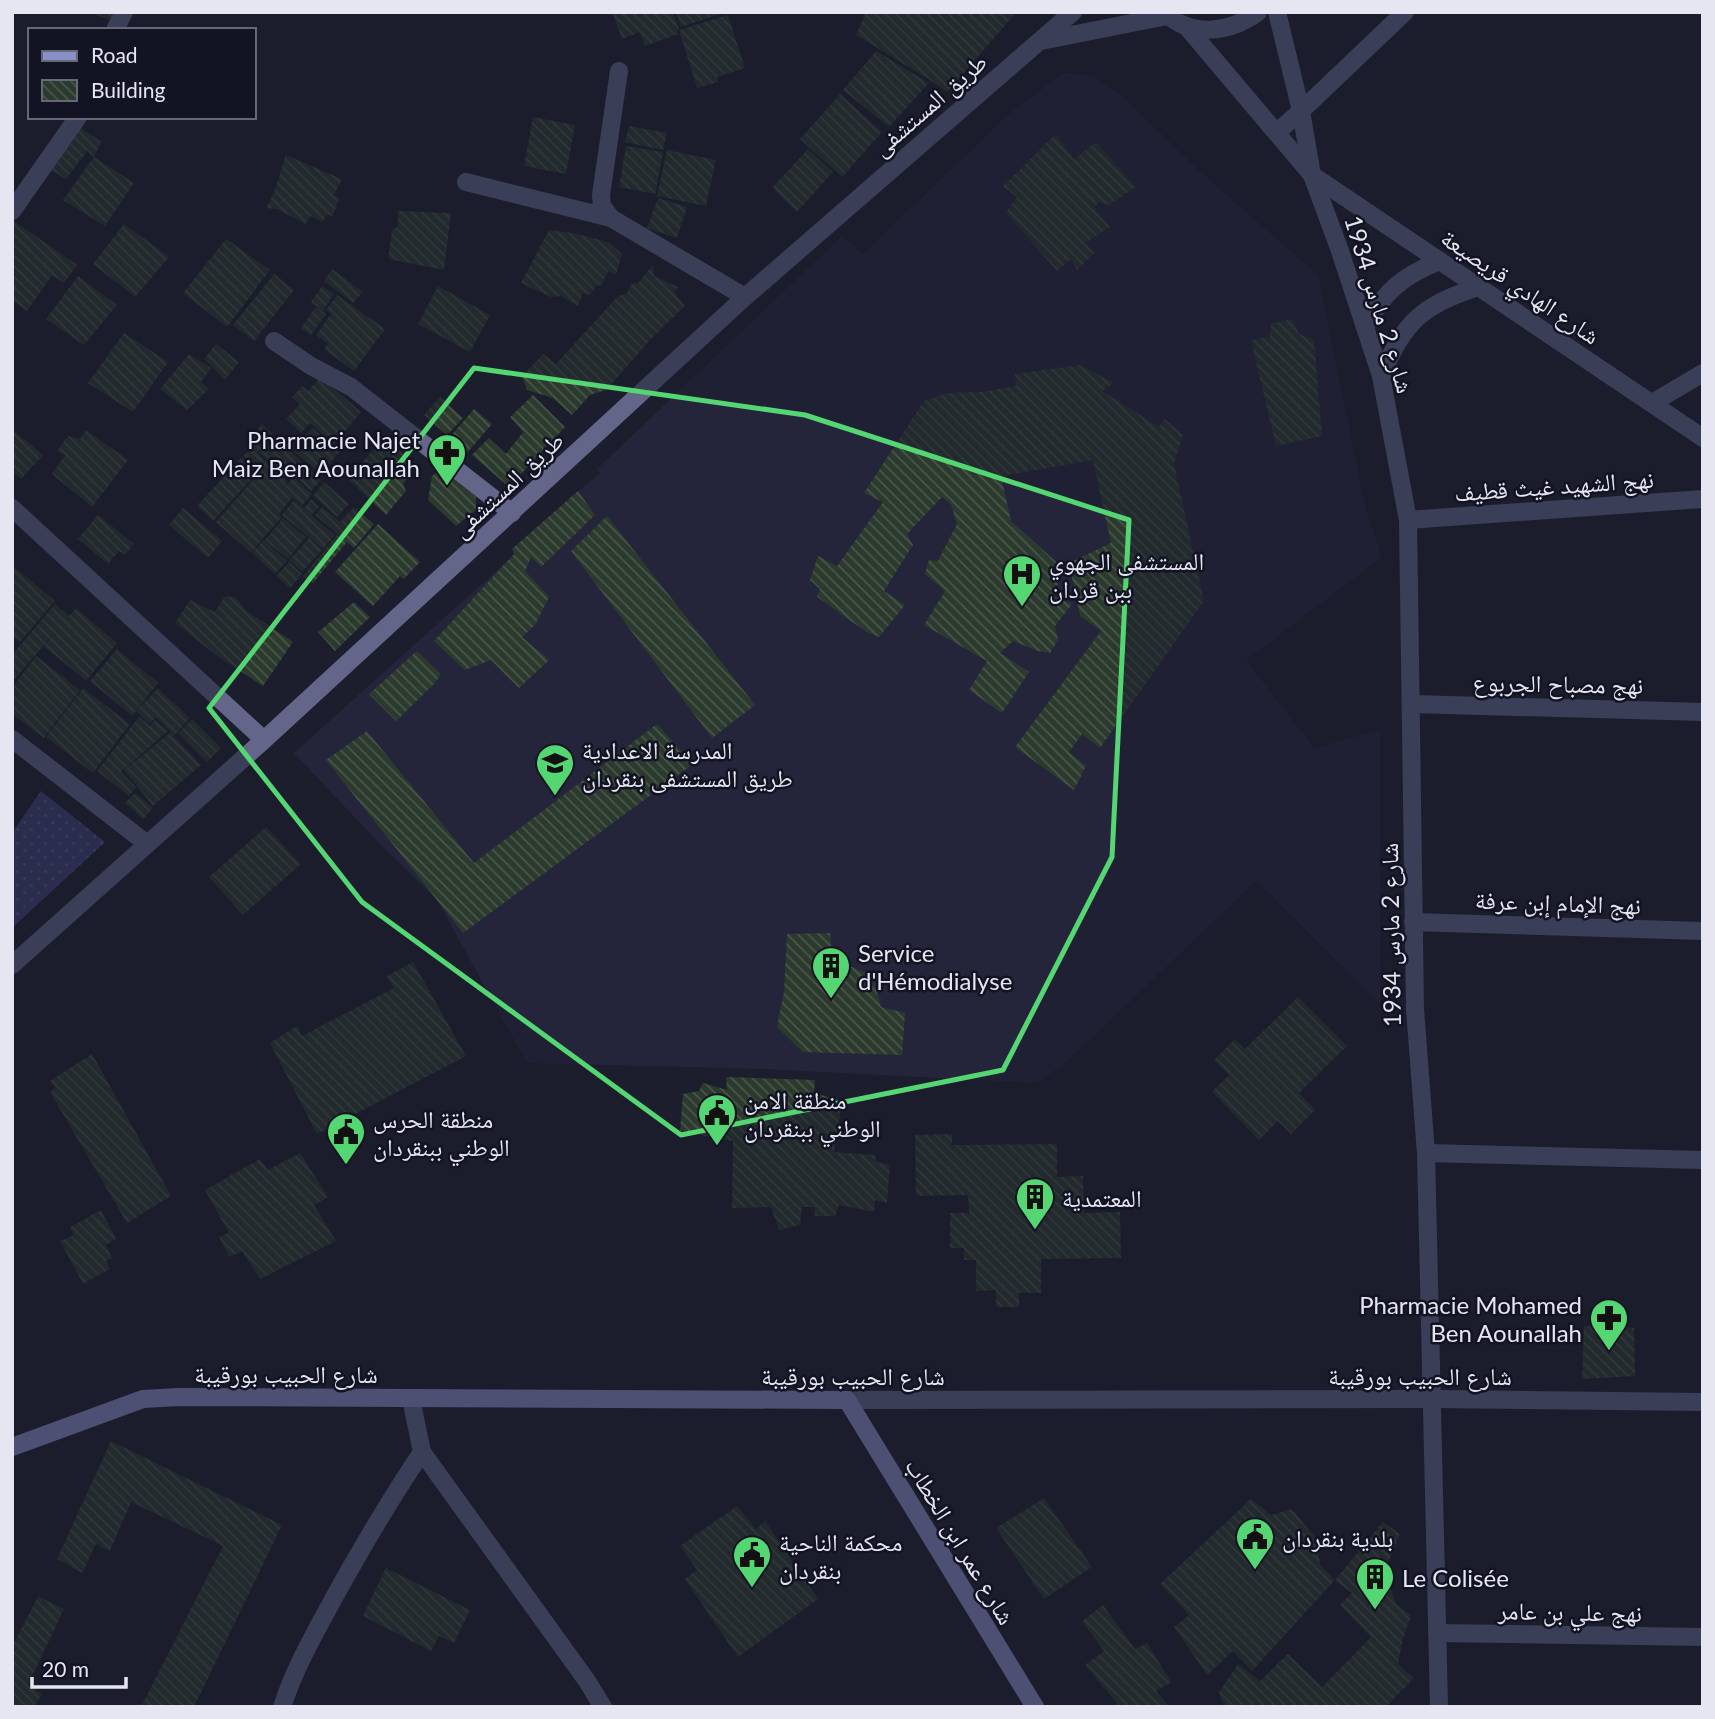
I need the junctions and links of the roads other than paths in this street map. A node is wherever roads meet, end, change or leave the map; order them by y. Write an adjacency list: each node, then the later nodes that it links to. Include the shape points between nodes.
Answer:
1 (124, 12): 8 (street)
2 (1073, 12): 9 (street, طريق المستشفى)
3 (1258, 12): 7 (street, via 1236,27 1211,31)
4 (1277, 12): 11 (street)
5 (1405, 12): 11 (street)
6 (1165, 14): 7 (street); 9 (street)
7 (1186, 26): 13 (street)
8 (116, 28)
9 (1038, 42): 20 (street, طريق المستشفى)
10 (619, 71): 17 (street, via 601,195)
11 (1301, 111): 13 (street); 14 (street)
12 (77, 119): 16 (street)
13 (1277, 132): 14 (street)
14 (1312, 175): 18 (street, شارع الهادي قريصيعة); 21 (street, شارع 2 مارس 1934)
15 (466, 182): 17 (street)
16 (12, 211)
17 (611, 218): 20 (street)
18 (1440, 261): 19 (street, شارع الهادي قريصيعة); 21 (street, via 1395,285)
19 (1478, 287): 24 (street, via 1445,298 1417,317 1395,344); 25 (street, شارع الهادي قريصيعة)
20 (745, 298): 29 (street, طريق المستشفى)
21 (1366, 326): 24 (street, شارع 2 مارس 1934)
22 (274, 341): 29 (street, via 351,387)
23 (1703, 373): 25 (street)
24 (1381, 376): 30 (street, شارع 2 مارس 1934)
25 (1652, 403): 26 (street, شارع الهادي قريصيعة)
26 (1703, 438)
27 (1703, 499): 30 (street, نهج الشهيد غيث قطيف)
28 (12, 508): 34 (street)
29 (512, 513): 34 (street, طريق المستشفى)
30 (1408, 520): 31 (street, شارع 2 مارس 1934)
31 (1412, 704): 32 (street, نهج مصباح الجربوع); 36 (street, شارع 2 مارس 1934)
32 (1703, 712)
33 (12, 738): 35 (street)
34 (264, 740): 35 (street, طريق المستشفى)
35 (146, 843): 38 (street, طريق المستشفى)
36 (1413, 922): 37 (street, نهج الإمام إبن عرفة); 39 (street, شارع 2 مارس 1934)
37 (1703, 931)
38 (12, 965)
39 (1426, 1153): 40 (street); 42 (street, شارع 2 مارس 1934)
40 (1703, 1160)
41 (411, 1399): 43 (main road, شارع الحبيب بورقيبة); 45 (main road, شارع الحبيب بورقيبة, via 143,1399); 46 (street)
42 (1433, 1399): 43 (street, شارع الحبيب بورقيبة); 44 (street, شارع الحبيب بورقيبة); 47 (street, شارع 2 مارس 1934)
43 (847, 1400): 51 (main road, شارع عمر ابن الخطاب)
44 (1703, 1402)
45 (12, 1447)
46 (422, 1452): 49 (street, via 345,1577 293,1673); 50 (street)
47 (1437, 1633): 48 (street, نهج علي بن عامر); 52 (street, شارع 2 مارس 1934)
48 (1703, 1637)
49 (282, 1707)
50 (603, 1707)
51 (1035, 1707)
52 (1439, 1707)

